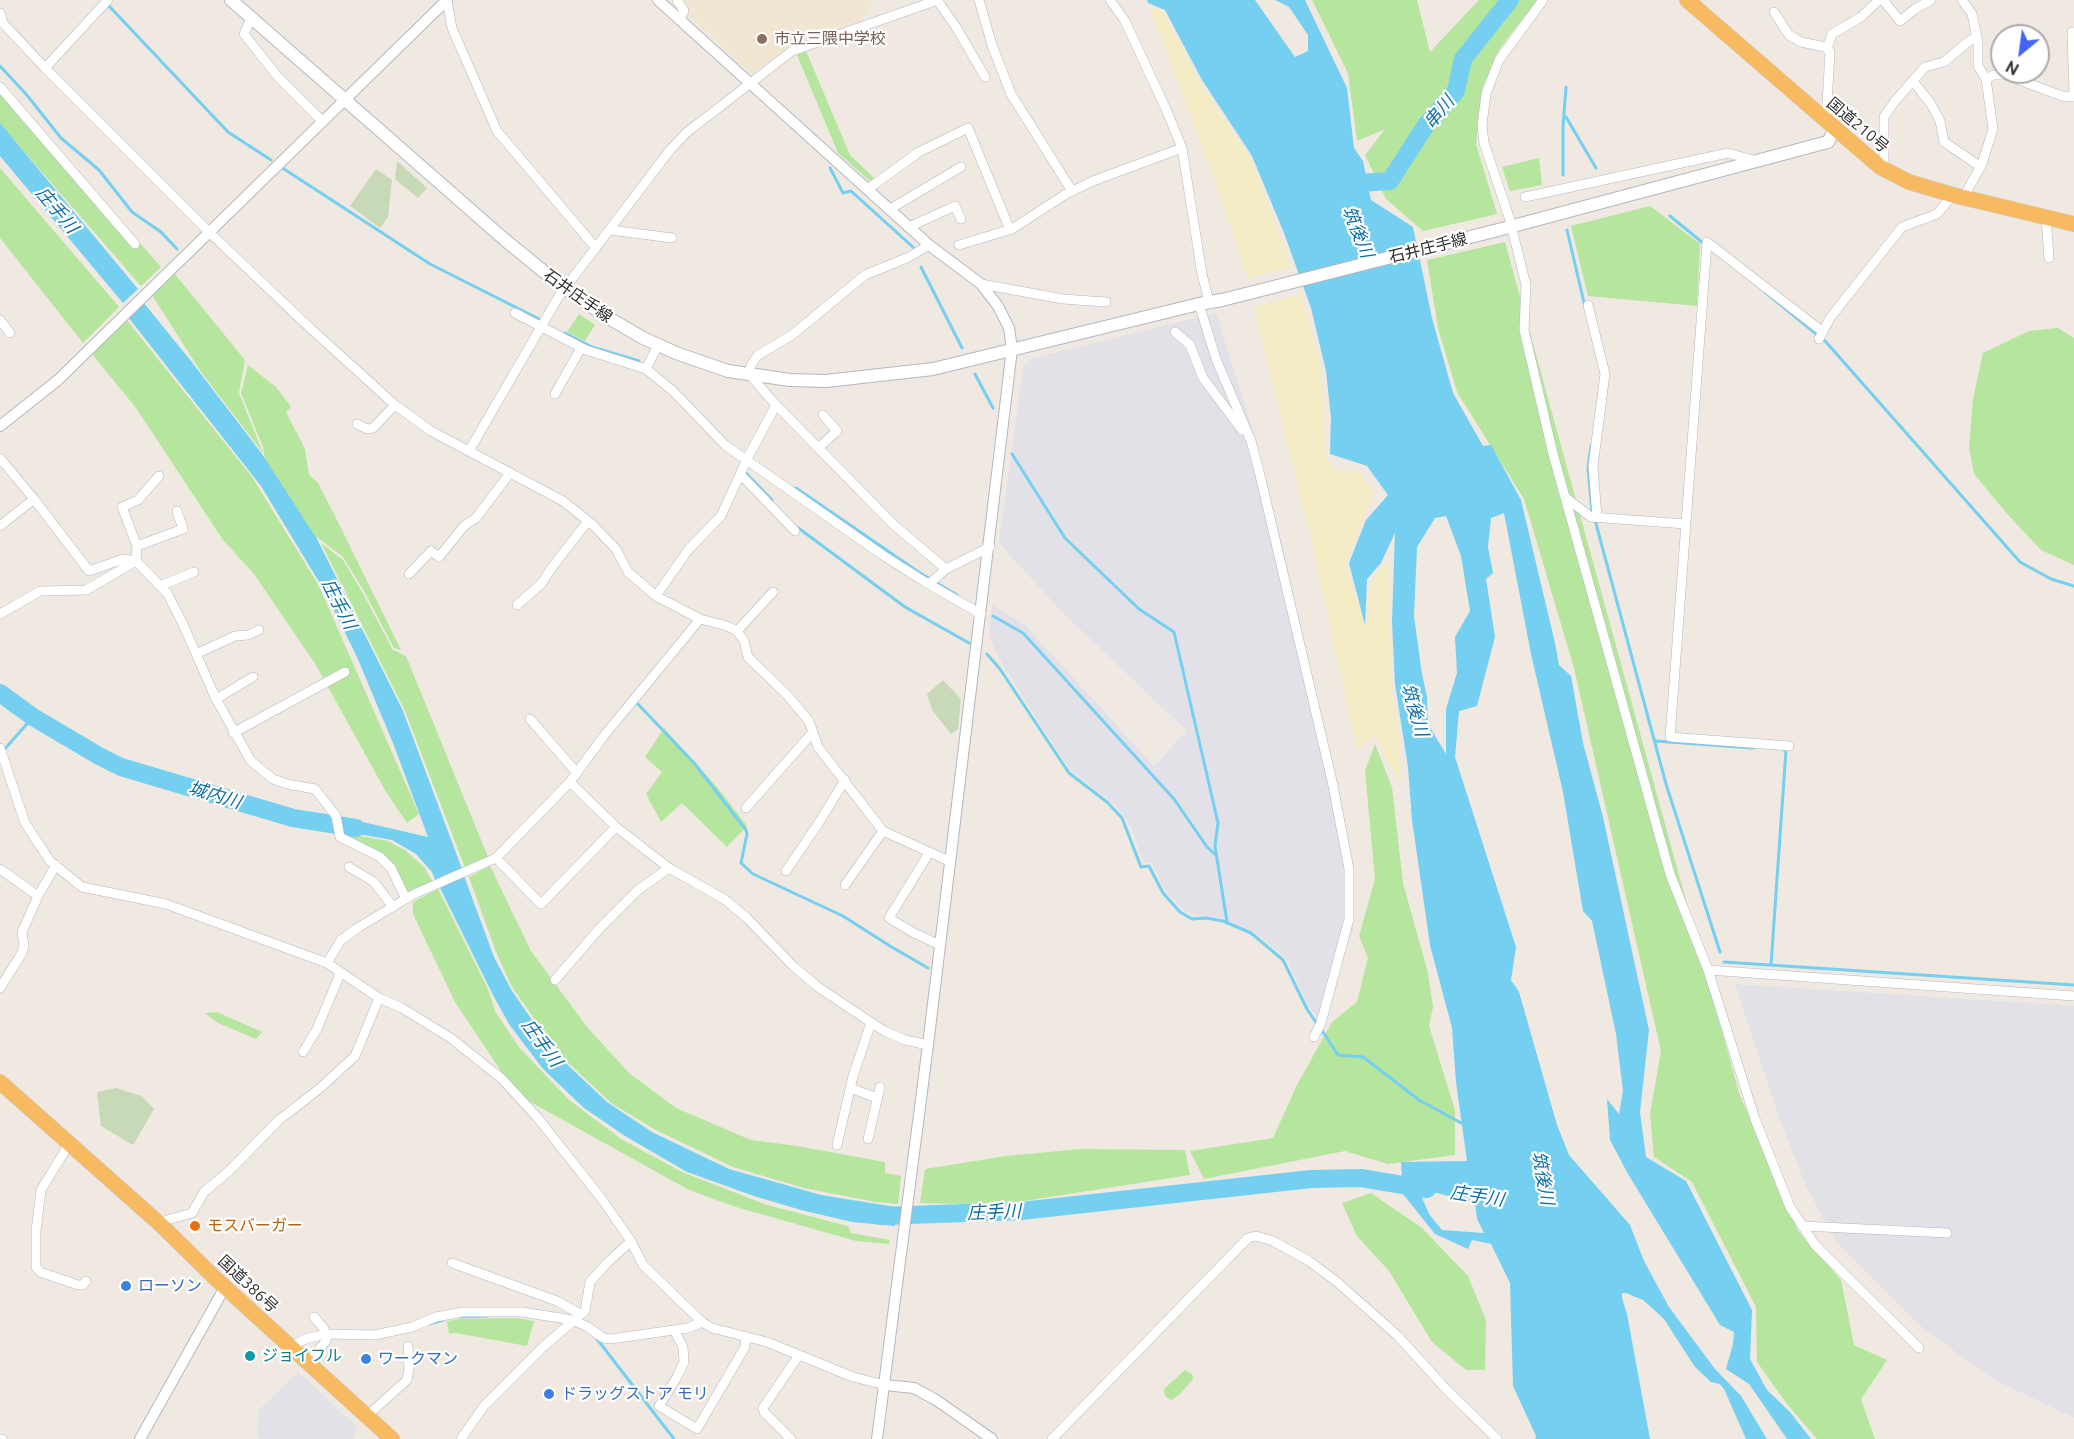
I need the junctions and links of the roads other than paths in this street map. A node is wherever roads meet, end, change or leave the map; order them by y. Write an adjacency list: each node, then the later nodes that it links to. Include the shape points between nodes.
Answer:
1 (108, 0): 21 (street)
2 (231, 0): 16 (main road, 石井庄手線)
3 (447, 0): 28 (street); 53 (street, via 452,28 497,131)
4 (658, 0): 17 (street)
5 (677, 0): 17 (street, via 684,11)
6 (938, 0): 22 (street); 25 (street, via 792,51)
7 (979, 0): 37 (street, via 1011,94)
8 (1110, 0): 31 (street, via 1125,21)
9 (1543, 0): 45 (street, via 1499,60 1486,94 1484,143)
10 (1688, 0): 30 (highway, 国道210号)
11 (1881, 0): 12 (street, via 1900,21); 20 (street, via 1832,34)
12 (1931, 0)
13 (1962, 0): 19 (street, via 1971,14)
14 (1774, 12): 20 (street, via 1789,35)
15 (0, 13): 21 (street, via 3,23)
16 (251, 18): 28 (main road, 石井庄手線); 29 (street, via 244,34 278,77)
17 (680, 19): 25 (street)
18 (2074, 32): 27 (street)
19 (1977, 38): 23 (street, via 1978,66); 24 (street, via 1944,63 1925,67)
20 (1827, 49): 30 (street)
21 (45, 68): 48 (street)
22 (985, 77)
23 (1986, 80): 27 (street, via 1993,75 2006,75 2062,96); 34 (street, via 1993,129)
24 (1912, 81): 34 (street, via 1940,121 1944,142); 35 (street, via 1884,117)
25 (750, 83): 36 (street); 46 (street, via 686,133)
26 (0, 87): 50 (street)
27 (2074, 96)
28 (344, 100): 29 (street); 56 (main road, 石井庄手線)
29 (322, 122): 48 (street)
30 (1830, 125): 32 (main road, 石井庄手線, via 1828,142); 35 (highway, 国道210号)
31 (1182, 148): 37 (street); 58 (street)
32 (1758, 161): 39 (street, via 1728,153); 45 (main road, 石井庄手線)
33 (960, 167): 40 (street)
34 (1981, 167): 38 (street)
35 (1884, 170): 38 (highway, 国道210号, via 1909,182)
36 (868, 189): 40 (street); 47 (street, via 919,152 968,128)
37 (1072, 191): 47 (street)
38 (1958, 196): 41 (highway, 国道210号); 89 (street, via 1937,214 1902,228 1830,318 1821,336 1706,245)
39 (1525, 197)
40 (890, 209): 44 (street)
41 (2046, 218): 43 (highway, 国道210号); 54 (street)
42 (961, 219): 44 (street, via 955,206)
43 (2074, 224)
44 (909, 227): 51 (street)
45 (1512, 227): 58 (main road, 石井庄手線); 84 (street, via 1526,285 1524,330)
46 (610, 230): 49 (street); 53 (street)
47 (1010, 230): 52 (street)
48 (209, 232): 71 (street); 75 (street, via 58,380)
49 (672, 238)
50 (135, 244)
51 (929, 245): 55 (street); 69 (street, via 866,275 792,335 758,355)
52 (959, 245)
53 (596, 248): 56 (street)
54 (2049, 258)
55 (981, 284): 57 (street, via 1063,299); 67 (street, via 1002,313)
56 (564, 288): 62 (street); 65 (main road, 石井庄手線)
57 (1106, 302)
58 (1204, 303): 67 (main road, 石井庄手線); 76 (street, via 1216,359)
59 (1588, 306): 87 (street, via 1605,374 1593,466)
60 (515, 312): 62 (street)
61 (0, 320): 64 (street)
62 (541, 327): 66 (street); 78 (street)
63 (1175, 332): 76 (street, via 1190,345 1203,378)
64 (10, 333)
65 (658, 345): 68 (street); 69 (main road, 石井庄手線, via 700,362)
66 (581, 348): 68 (street); 70 (street)
67 (1012, 349): 69 (main road, 石井庄手線, via 933,369 826,381); 93 (street)
68 (646, 369): 79 (street, via 725,445)
69 (750, 375): 72 (street)
70 (555, 394)
71 (395, 405): 74 (street, via 373,428); 78 (street, via 430,431)
72 (776, 405): 77 (street); 79 (street)
73 (823, 415): 77 (street, via 837,431)
74 (357, 424)
75 (0, 426)
76 (1251, 441): 144 (street, via 1332,781 1349,869 1349,919)
77 (818, 448): 95 (street, via 894,525)
78 (469, 451): 81 (street)
79 (747, 459): 82 (street); 98 (street, via 876,550)
80 (1, 460): 85 (street)
81 (510, 472): 88 (street, via 563,501); 97 (street, via 476,518 464,526 439,557 430,551)
82 (740, 474): 91 (street); 101 (street, via 721,516 688,550)
83 (159, 476): 92 (street, via 138,500 122,507)
84 (1565, 497): 87 (street); 137 (street, via 1670,874)
85 (33, 499): 90 (street); 94 (street, via 89,571 123,559)
86 (177, 511): 92 (street, via 183,529)
87 (1594, 517): 89 (street)
88 (588, 521): 101 (street, via 616,549 628,572); 102 (street, via 541,584)
89 (1686, 524): 115 (street, via 1670,737)
90 (0, 526)
91 (795, 531)
92 (137, 546): 94 (street)
93 (990, 548): 95 (street); 104 (street)
94 (136, 561): 99 (street); 103 (street, via 86,590 40,591)
95 (946, 569): 98 (street)
96 (194, 572): 99 (street)
97 (409, 574)
98 (932, 582): 104 (street)
99 (160, 586): 108 (street)
100 (773, 592): 107 (street)
101 (656, 596): 105 (street)
102 (517, 604)
103 (0, 614)
104 (981, 614): 125 (street)
105 (700, 619): 107 (street); 117 (street)
106 (259, 630): 108 (street)
107 (737, 631): 113 (street, via 748,657 788,696)
108 (196, 654): 111 (street)
109 (345, 672): 114 (street)
110 (253, 677): 111 (street)
111 (216, 699): 114 (street)
112 (530, 719): 117 (street)
113 (813, 732): 118 (street, via 818,747); 120 (street)
114 (233, 733): 133 (street, via 264,773 287,784 315,789 336,816 340,837 380,857)
115 (1789, 746)
116 (1, 750): 126 (street, via 25,823)
117 (577, 772): 119 (street)
118 (845, 780): 122 (street); 130 (street)
119 (570, 782): 121 (street); 124 (street)
120 (746, 808)
121 (616, 827): 124 (street, via 541,904); 128 (street)
122 (883, 831): 123 (street); 131 (street)
123 (929, 852): 125 (street); 135 (street, via 889,918)
124 (496, 858): 133 (street)
125 (949, 861): 135 (street)
126 (56, 865): 132 (street); 136 (street, via 82,886 166,904)
127 (349, 867): 134 (street, via 374,882)
128 (669, 868): 139 (street, via 638,890); 143 (street, via 724,900 793,966)
129 (0, 869): 132 (street)
130 (786, 871)
131 (845, 885)
132 (38, 896): 140 (street, via 22,932 23,950)
133 (410, 897): 134 (street)
134 (393, 907): 136 (street, via 341,940)
135 (940, 945): 145 (street)
136 (327, 963): 138 (street)
137 (1708, 970): 141 (street); 155 (street, via 1755,1119 1790,1207)
138 (339, 971): 142 (street); 146 (street, via 317,1029)
139 (555, 980)
140 (0, 988)
141 (2074, 996)
142 (379, 998): 154 (street, via 355,1056 279,1120 204,1192 192,1214 166,1220); 157 (street, via 452,1039 502,1079 537,1117)
143 (871, 1023): 145 (street, via 904,1040); 149 (street)
144 (1314, 1037)
145 (928, 1045): 172 (street)
146 (303, 1052)
147 (0, 1082): 152 (highway, 国道386号)
148 (880, 1087): 150 (street)
149 (850, 1089): 150 (street); 153 (street)
150 (877, 1098): 151 (street)
151 (868, 1139)
152 (69, 1144): 154 (highway, 国道386号); 159 (street, via 41,1190 36,1267 40,1272 78,1285)
153 (837, 1145)
154 (161, 1225): 160 (highway, 国道386号)
155 (1802, 1226): 156 (street); 169 (street, via 1815,1245)
156 (1947, 1233)
157 (631, 1241): 162 (street, via 590,1282 585,1311); 163 (street, via 644,1265)
158 (452, 1263): 162 (street, via 557,1301)
159 (86, 1281)
160 (225, 1287): 168 (highway, 国道386号); 174 (street)
161 (314, 1317): 165 (street)
162 (573, 1320): 164 (street, via 603,1338); 165 (street, via 522,1312 463,1312 375,1335); 176 (street, via 484,1406)
163 (702, 1322): 164 (street); 166 (street)
164 (674, 1330): 166 (street, via 683,1347 684,1362 659,1406 697,1429 745,1347)
165 (326, 1337): 168 (street, via 305,1339); 171 (street)
166 (746, 1337): 170 (street)
167 (408, 1346): 173 (street, via 407,1380)
168 (291, 1347): 171 (highway, 国道386号)
169 (1918, 1348)
170 (799, 1355): 172 (street); 177 (street, via 763,1408)
171 (308, 1363): 173 (highway, 国道386号)
172 (885, 1385): 178 (street); 179 (street, via 914,1388)
173 (367, 1416): 175 (highway, 国道386号)
174 (140, 1439)
175 (392, 1439)
176 (461, 1439)
177 (791, 1439)
178 (878, 1439)
179 (992, 1439)
180 (1052, 1439): 181 (street, via 1248,1238 1256,1236 1309,1261 1337,1282 1398,1336)
181 (1497, 1439)

